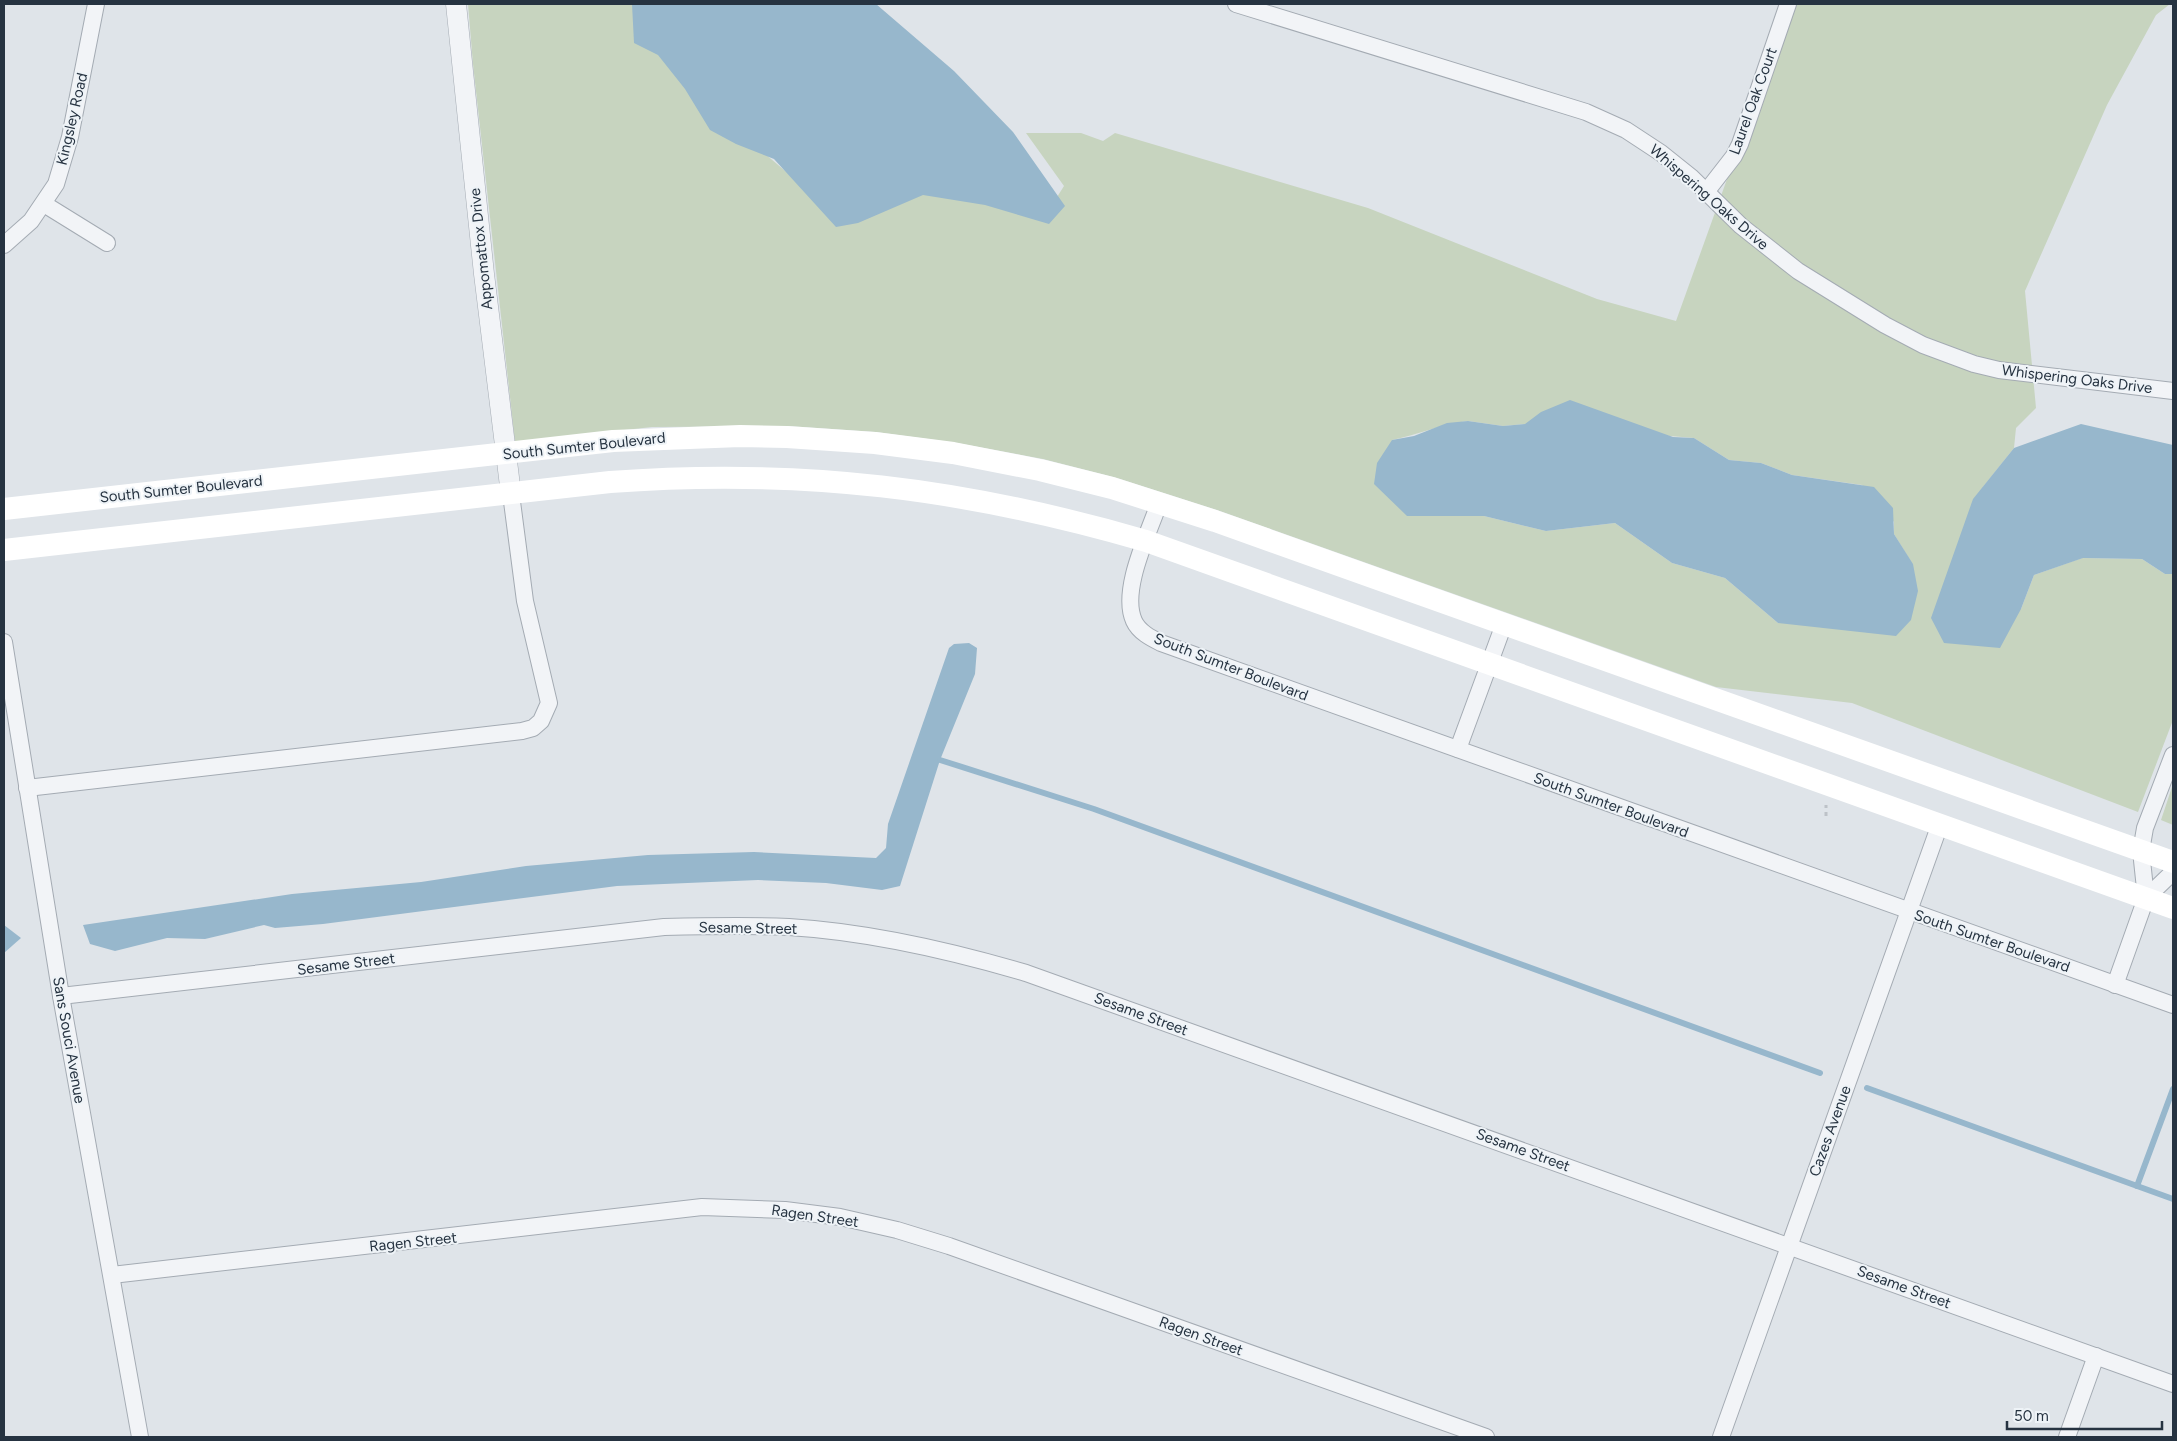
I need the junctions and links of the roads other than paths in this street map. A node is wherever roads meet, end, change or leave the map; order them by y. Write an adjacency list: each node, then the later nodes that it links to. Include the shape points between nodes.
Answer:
1 (96, 4): 6 (street, Kingsley Road, via 65,160)
2 (456, 4): 10 (street, Appomattox Drive)
3 (1236, 4): 5 (street, Whispering Oaks Drive, via 1586,112 1644,140)
4 (1788, 4): 5 (street, Laurel Oak Court, via 1740,144)
5 (1706, 192): 9 (street, Whispering Oaks Drive, via 1747,231 1798,272 1904,336 1939,352 1999,370)
6 (44, 204): 7 (street); 8 (street, Kingsley Road, via 31,221)
7 (107, 243)
8 (4, 245)
9 (2173, 391)
10 (504, 454): 11 (street, Appomattox Drive); 12 (main road, South Sumter Boulevard, via 613,441 693,436 865,442 954,453 1040,470); 13 (main road, South Sumter Boulevard)
11 (511, 494): 14 (main road, via 672,478 809,479 965,497 1076,520); 15 (main road); 21 (street, via 525,601 549,703 541,722 533,728)
12 (1159, 503): 14 (street, South Sumter Boulevard); 16 (main road, South Sumter Boulevard)
13 (4, 509)
14 (1146, 541): 18 (main road); 19 (street, South Sumter Boulevard, via 1132,582 1130,602 1135,622 1149,636 1172,648)
15 (4, 550)
16 (1504, 624): 18 (street); 23 (main road, South Sumter Boulevard)
17 (4, 642): 21 (street, Sans Souci Avenue)
18 (1489, 663): 19 (street); 22 (main road)
19 (1458, 749): 28 (street, South Sumter Boulevard)
20 (2173, 755): 23 (street, via 2145,828)
21 (27, 788): 30 (street, Sans Souci Avenue)
22 (1940, 824): 26 (main road); 28 (street, Cazes Avenue)
23 (2141, 851): 24 (main road, South Sumter Boulevard); 26 (street)
24 (2173, 862)
25 (2173, 872): 26 (street)
26 (2146, 898): 27 (main road); 29 (street)
27 (2173, 908)
28 (1908, 912): 29 (street, South Sumter Boulevard); 32 (street, Cazes Avenue)
29 (2115, 985): 31 (street, South Sumter Boulevard)
30 (61, 996): 32 (street, Sesame Street, via 664,927 790,927 853,934 924,946 1026,973); 33 (street, Sans Souci Avenue)
31 (2173, 1005)
32 (1789, 1245): 34 (street, Sesame Street); 38 (street, Cazes Avenue)
33 (112, 1275): 36 (street, Sans Souci Avenue); 37 (street, Ragen Street, via 514,1231 655,1212 702,1208 785,1210 840,1217 949,1246)
34 (2096, 1356): 35 (street, Sesame Street); 39 (street)
35 (2173, 1384)
36 (140, 1437)
37 (1486, 1437)
38 (1720, 1437)
39 (2068, 1437)

